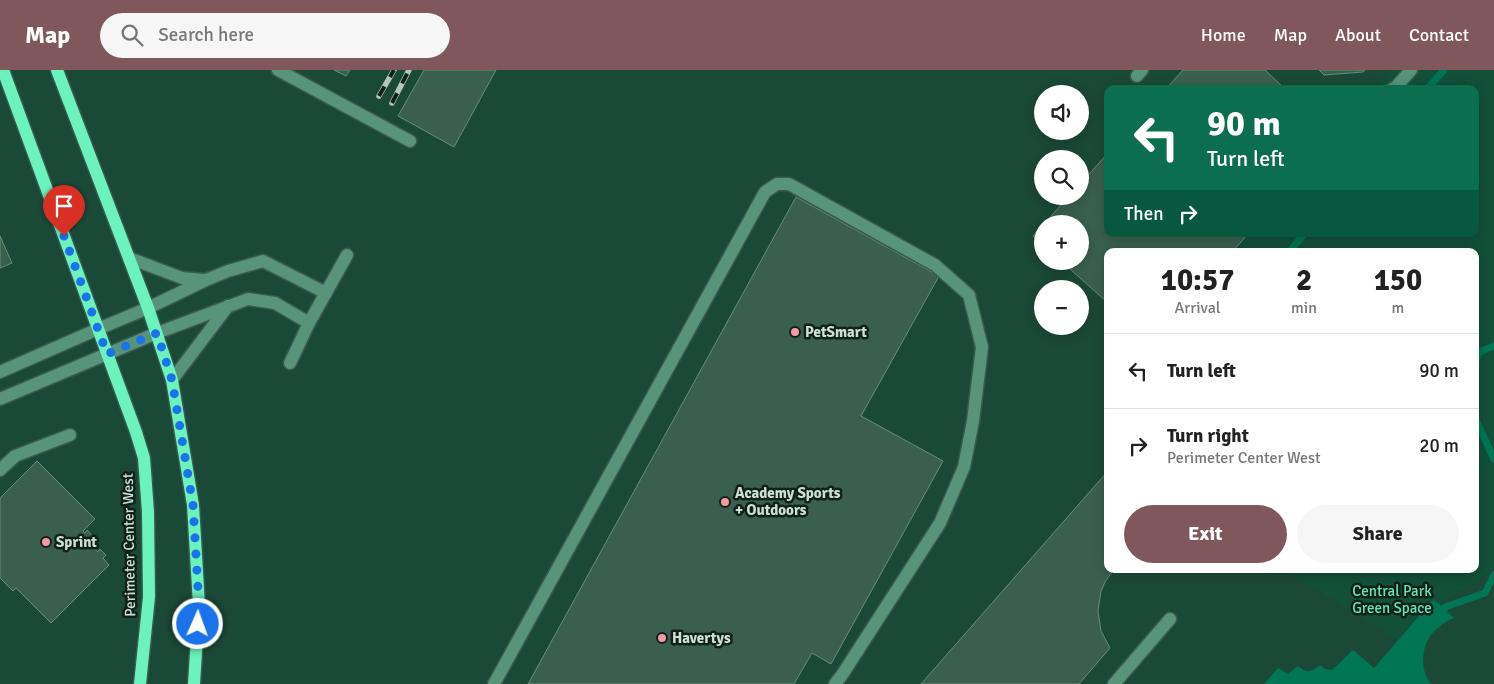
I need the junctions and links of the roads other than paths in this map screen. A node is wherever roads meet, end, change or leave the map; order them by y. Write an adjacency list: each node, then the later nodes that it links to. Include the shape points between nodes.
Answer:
1 (3, 70): 14 (main road, Perimeter Center West)
2 (57, 70): 8 (main road)
3 (278, 70): 6 (street)
4 (1411, 70): 5 (street)
5 (1398, 85)
6 (410, 141)
7 (347, 255): 10 (street)
8 (129, 258): 9 (street, via 182,278); 12 (main road)
9 (206, 280): 10 (street, via 264,261); 12 (street)
10 (326, 293): 13 (street)
11 (228, 306): 13 (street, via 248,299 275,303); 15 (street); 19 (street)
12 (148, 308): 14 (street); 15 (main road)
13 (309, 323): 17 (street)
14 (98, 329): 16 (main road, Perimeter Center West); 18 (street)
15 (157, 333): 16 (street); 19 (main road)
16 (107, 354): 20 (street); 24 (main road, Perimeter Center West, via 144,458 149,597)
17 (290, 364)
18 (0, 372)
19 (172, 380): 25 (main road, via 193,505 199,605)
20 (0, 399)
21 (70, 435): 22 (street, via 15,456)
22 (0, 470)
23 (1170, 619): 28 (street)
24 (140, 684)
25 (194, 684)
26 (494, 684): 27 (street, via 765,192 776,184 789,184 935,265 969,295 982,347 974,421 964,467 940,523)
27 (835, 684)
28 (1114, 684)

